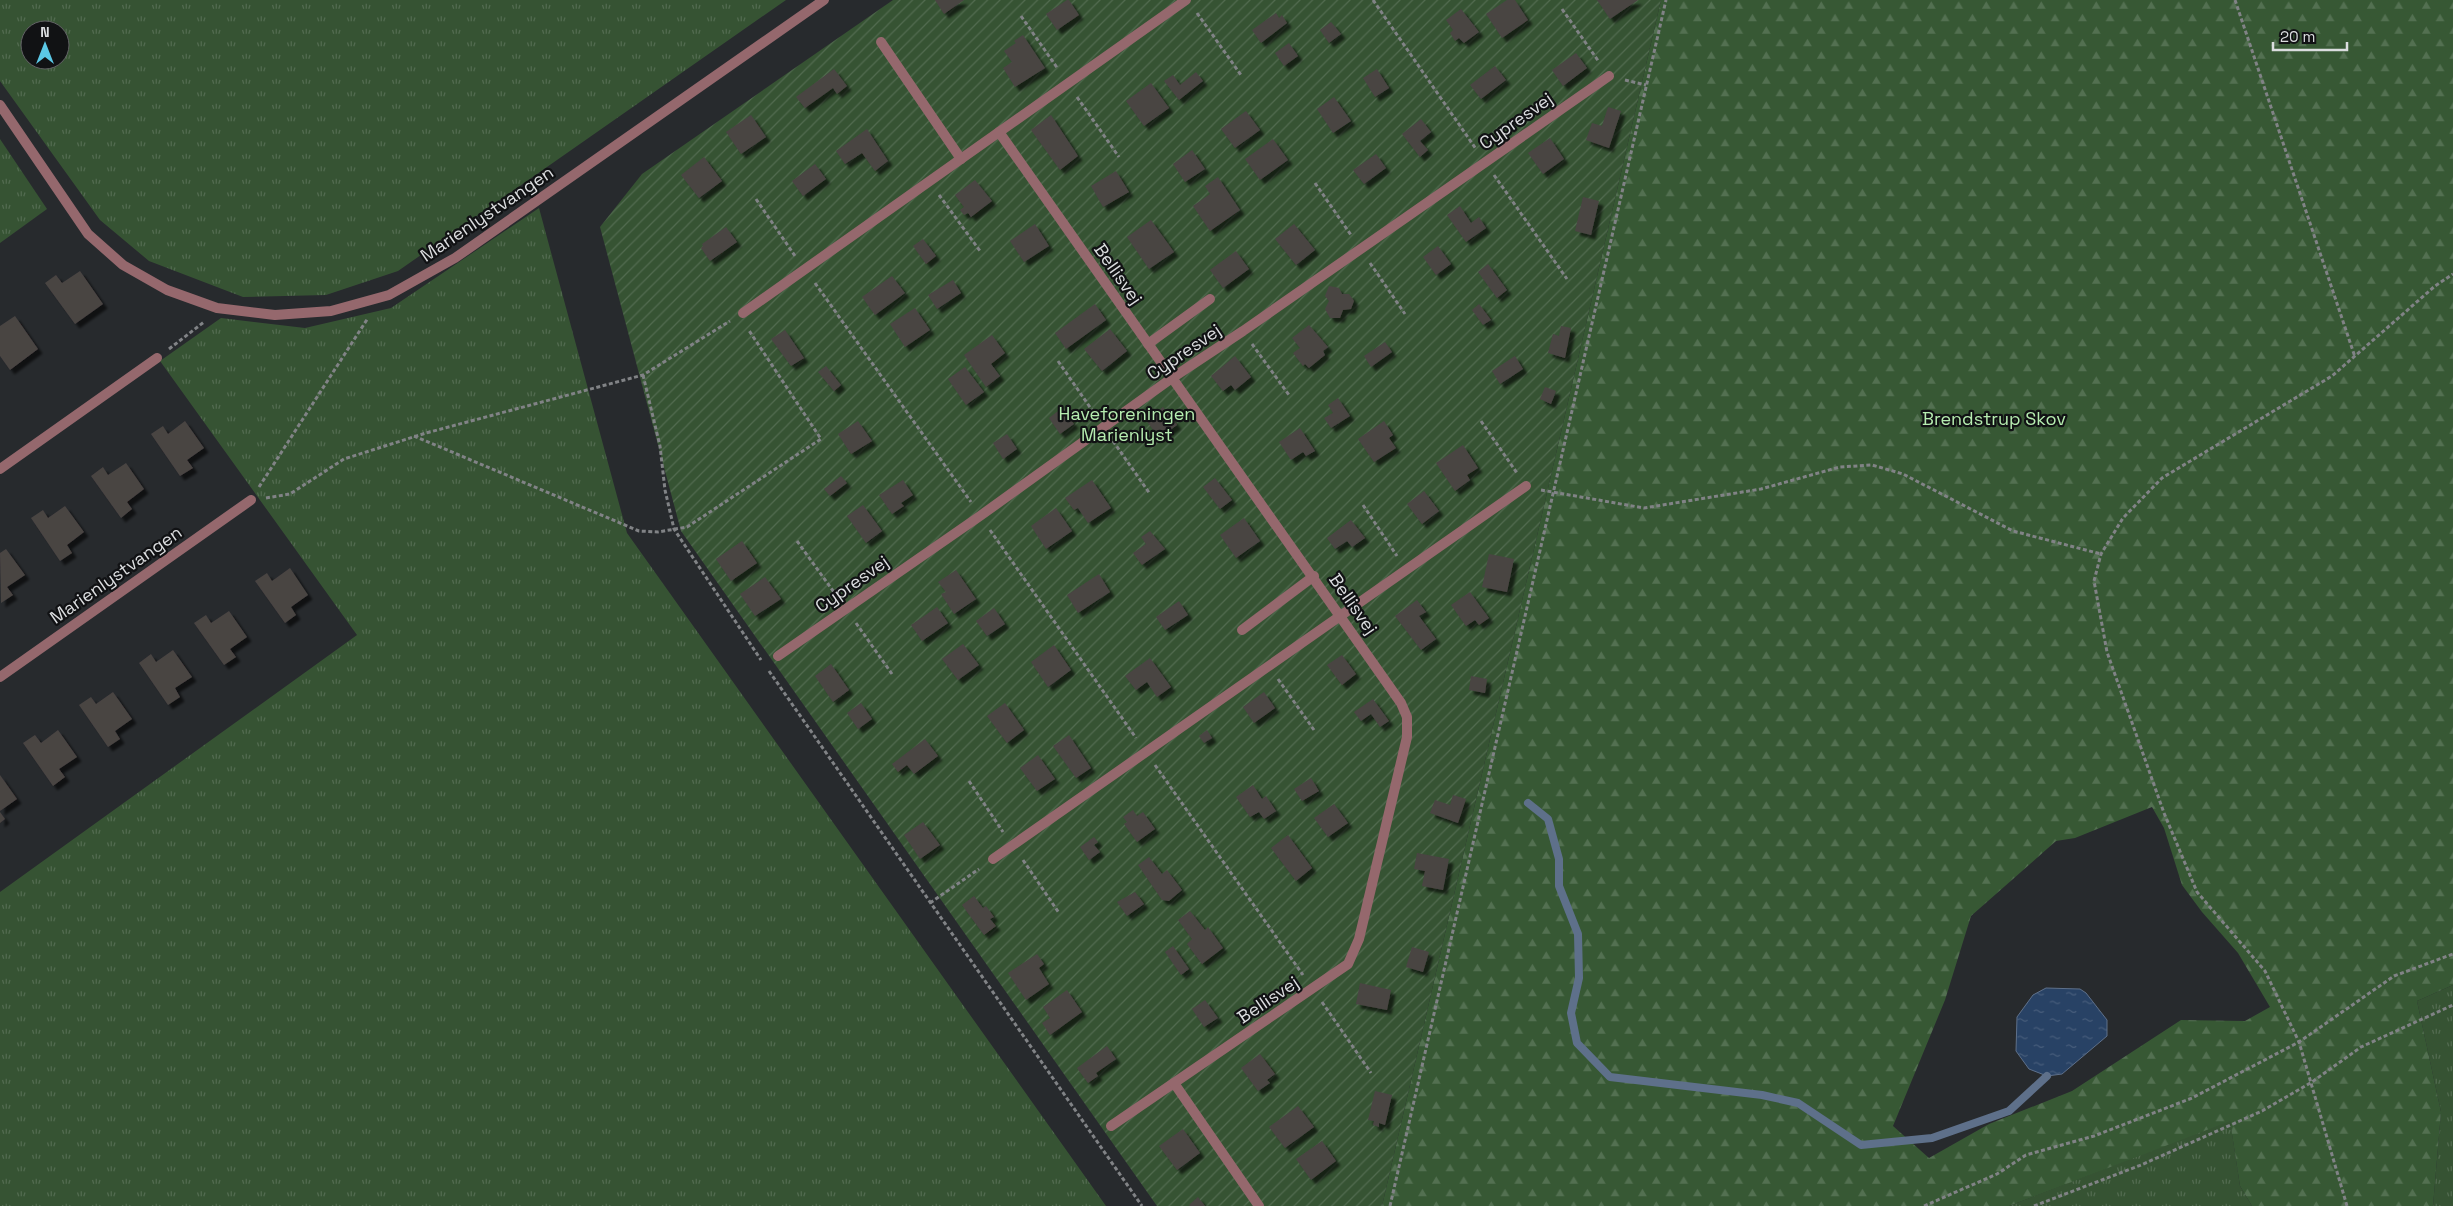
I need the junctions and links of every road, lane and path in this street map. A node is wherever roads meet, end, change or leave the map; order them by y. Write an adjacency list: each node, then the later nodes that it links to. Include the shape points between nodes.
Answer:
1 (824, 0): 21 (street, Marienlystvangen, via 455,258 389,295)
2 (1373, 0): 13 (path)
3 (1666, 0): 35 (path)
4 (2235, 0): 26 (path)
5 (1190, 4): 8 (path); 11 (street)
6 (1562, 9): 9 (path)
7 (881, 42): 12 (street)
8 (1240, 75)
9 (1609, 76): 13 (street, Cypresvej)
10 (0, 105): 22 (street, Marienlystvangen, via 88,234 123,265 167,290)
11 (999, 132): 12 (street); 25 (street, Bellisvej)
12 (961, 159): 14 (street)
13 (1486, 162): 19 (path); 24 (street, Cypresvej)
14 (929, 181): 16 (path); 17 (street)
15 (756, 199): 17 (path)
16 (980, 251)
17 (805, 270): 23 (street); 38 (path)
18 (2453, 274): 26 (path)
19 (1567, 279)
20 (1210, 299): 25 (street)
21 (365, 301): 22 (street, Marienlystvangen, via 331,311 275,315); 36 (path, via 368,319)
22 (221, 308): 27 (path)
23 (741, 315): 28 (path); 39 (path, via 821,439 687,527)
24 (1243, 331): 29 (street, Cypresvej); 30 (path)
25 (1148, 344): 29 (street, Bellisvej)
26 (2354, 357): 40 (path, via 2332,376 2162,478 2123,518)
27 (157, 358): 33 (street)
28 (643, 375): 32 (path); 39 (path, via 660,446)
29 (1172, 378): 38 (street, Cypresvej); 42 (street, Bellisvej)
30 (1289, 395)
31 (1481, 421): 34 (path)
32 (414, 436): 36 (path, via 344,459 290,494); 39 (path, via 639,531)
33 (0, 469)
34 (1526, 486): 41 (street)
35 (1554, 494): 40 (path, via 1644,508 1760,489 1840,467 1872,465 1903,474 2013,531); 64 (path)
36 (251, 500): 49 (street, Marienlystvangen)
37 (1363, 505): 41 (path)
38 (980, 516): 45 (street, Cypresvej); 51 (path)
39 (674, 529): 46 (path)
40 (2101, 554): 57 (path, via 2094,580 2107,652 2164,813 2197,892 2265,971)
41 (1408, 571): 43 (street)
42 (1314, 576): 43 (street, Bellisvej); 44 (street)
43 (1342, 616): 47 (street); 55 (street, Bellisvej, via 1401,703 1407,717 1407,737 1355,952 1348,964)
44 (1242, 630)
45 (778, 656)
46 (763, 663)
47 (1270, 666): 50 (path); 51 (street)
48 (768, 671): 53 (path)
49 (0, 677)
50 (1314, 730)
51 (1146, 752): 52 (street); 55 (path)
52 (993, 859): 53 (path)
53 (930, 903): 62 (path)
54 (2453, 954): 57 (path, via 2394,976)
55 (1313, 989): 58 (path); 60 (street, Bellisvej)
56 (2453, 1005): 59 (path, via 2361,1047)
57 (2299, 1042): 59 (path); 65 (path, via 2192,1098 2094,1136 2026,1155 1997,1174)
58 (1372, 1073)
59 (2312, 1082): 66 (path, via 2262,1111 2210,1135); 67 (path)
60 (1174, 1083): 61 (street, Bellisvej); 63 (street)
61 (1111, 1126)
62 (1142, 1206)
63 (1259, 1206)
64 (1390, 1206)
65 (1924, 1206)
66 (2034, 1206)
67 (2347, 1206)

